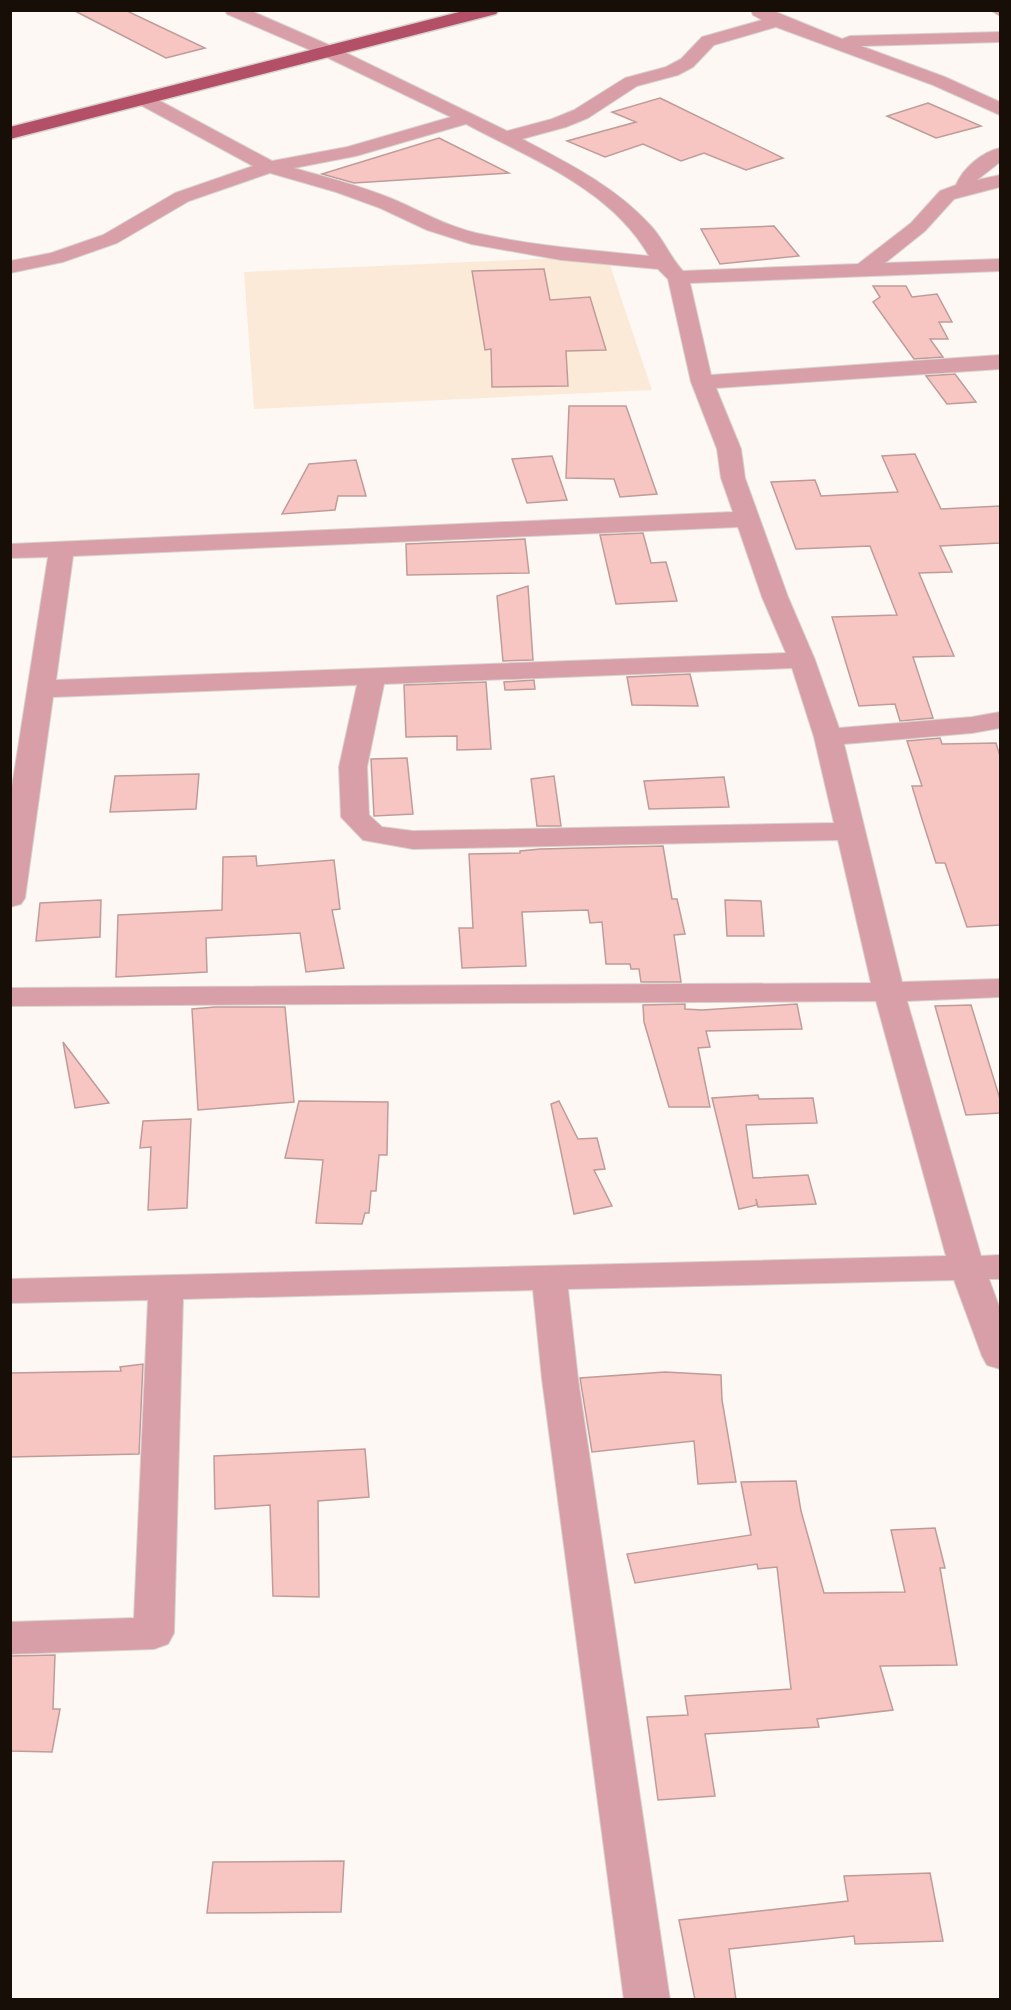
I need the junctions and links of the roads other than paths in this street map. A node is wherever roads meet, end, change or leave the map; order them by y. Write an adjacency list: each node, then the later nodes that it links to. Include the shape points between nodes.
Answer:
1 (234, 10): 7 (street)
2 (490, 10): 7 (main road)
3 (758, 10): 4 (street)
4 (777, 21): 6 (street); 12 (street, via 708,41 687,63 672,71 631,82 560,123)
5 (1000, 37): 6 (street)
6 (831, 42): 9 (street, via 939,81)
7 (330, 52): 8 (main road); 10 (street)
8 (143, 99): 11 (main road); 14 (street)
9 (1000, 109)
10 (468, 117): 12 (street); 14 (street, via 349,152)
11 (10, 134)
12 (507, 137): 20 (street, via 574,174 617,204 645,231)
13 (1000, 154): 16 (street, via 970,174)
14 (269, 167): 18 (street, via 182,197 110,239 56,258); 20 (street, via 387,204 434,226 471,237)
15 (1000, 181): 16 (street)
16 (964, 189): 19 (street, via 946,195 918,227)
17 (1000, 265): 19 (street)
18 (10, 267)
19 (866, 268): 20 (street)
20 (671, 270): 22 (street)
21 (999, 364): 22 (street)
22 (702, 382): 23 (street, via 729,449 733,478)
23 (747, 519): 24 (street); 26 (street)
24 (62, 548): 25 (street); 28 (street)
25 (10, 550)
26 (802, 660): 27 (street); 30 (street)
27 (372, 676): 28 (street); 31 (street, via 353,767 355,817 374,834 413,840)
28 (42, 689): 32 (street)
29 (1000, 720): 30 (street)
30 (828, 737): 31 (street)
31 (850, 831): 34 (street)
32 (10, 898)
33 (1000, 988): 34 (street)
34 (889, 992): 35 (street); 36 (street)
35 (10, 997)
36 (984, 1267): 37 (street); 40 (street)
37 (549, 1278): 38 (street); 42 (street)
38 (166, 1287): 39 (street); 41 (street, via 154,1633)
39 (10, 1290)
40 (1000, 1356)
41 (10, 1638)
42 (647, 2000)

